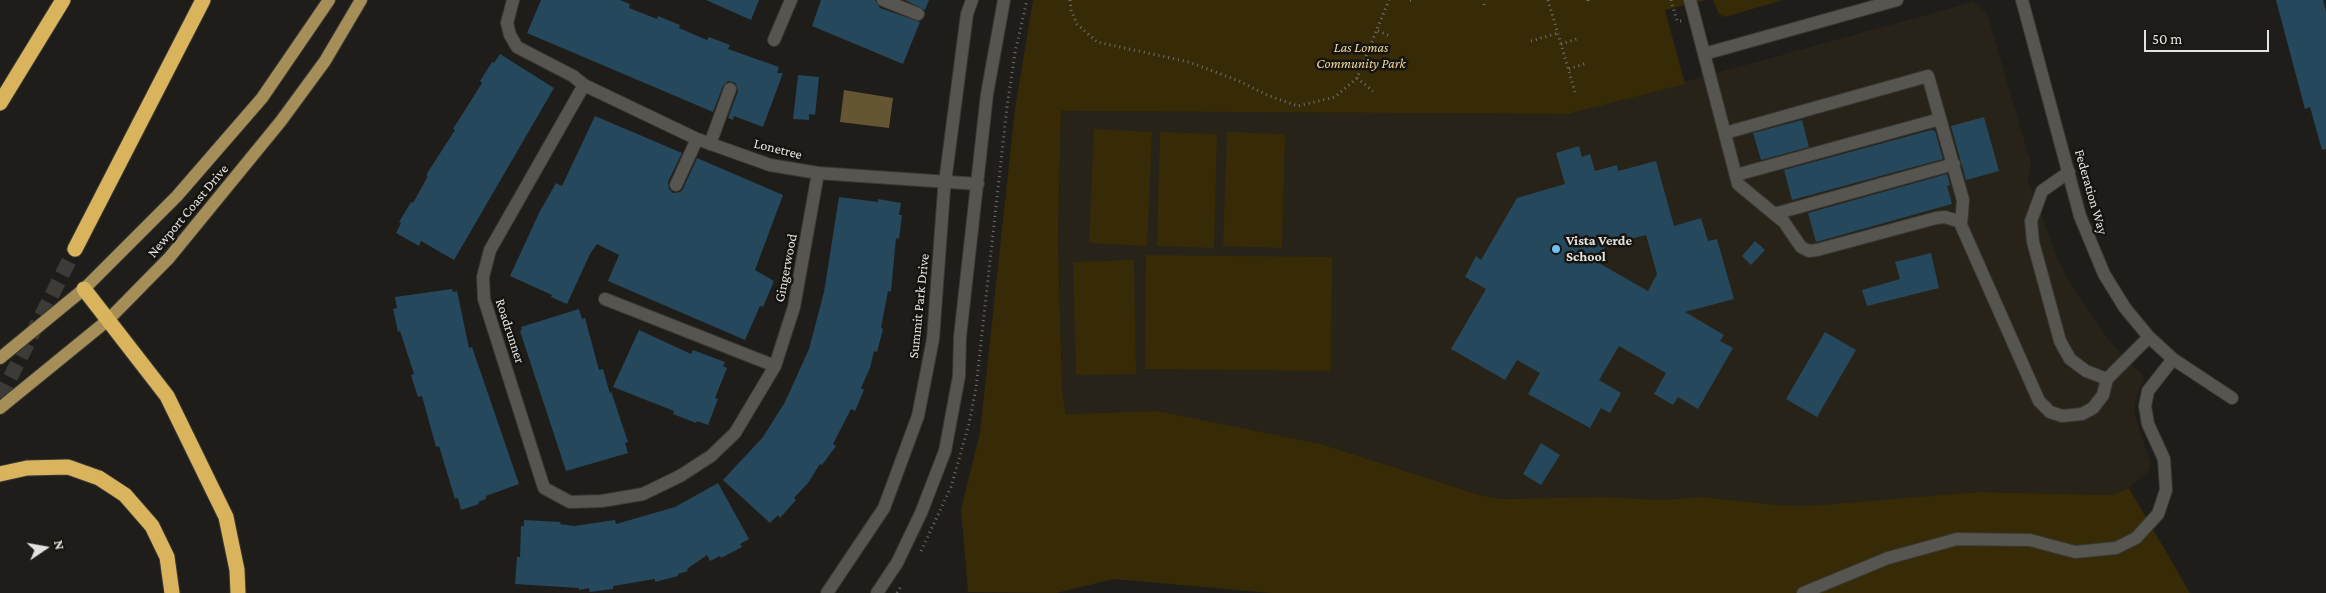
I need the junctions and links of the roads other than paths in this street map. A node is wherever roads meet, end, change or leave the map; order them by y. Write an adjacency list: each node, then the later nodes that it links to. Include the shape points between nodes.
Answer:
1 (64, 0): 18 (highway)
2 (203, 0): 32 (highway)
3 (329, 0): 33 (main road, Newport Coast Drive, via 262,98 220,149)
4 (361, 0): 35 (main road, Newport Coast Drive, via 326,60 281,121 169,258)
5 (513, 0): 16 (street, Lonetree, via 507,23 517,47)
6 (791, 0): 14 (street)
7 (883, 0): 13 (street)
8 (972, 0): 27 (street, Summit Park Drive, via 967,14)
9 (1004, 0): 28 (street, via 987,94)
10 (1690, 0): 15 (street)
11 (1897, 0): 15 (street)
12 (2022, 0): 24 (street, Federation Way)
13 (918, 14)
14 (774, 40)
15 (1704, 54): 20 (street)
16 (584, 85): 21 (street, Lonetree); 44 (street, Roadrunner, via 490,250 483,277 484,299 544,488)
17 (730, 89): 22 (street)
18 (0, 103)
19 (1940, 119): 20 (street, via 1928,76); 23 (street); 26 (street)
20 (1725, 133): 26 (street)
21 (697, 139): 22 (street, Lonetree); 29 (street)
22 (710, 144): 25 (street, Lonetree, via 770,165)
23 (1954, 164): 30 (street); 31 (street, via 1963,200)
24 (2069, 172): 36 (street, Federation Way, via 2088,238 2104,274); 40 (street, via 2042,191 2032,221 2033,242 2060,342 2070,359 2086,371)
25 (818, 173): 27 (street, Lonetree); 39 (street, Gingerwood, via 794,307)
26 (1736, 175): 30 (street, via 1738,184)
27 (945, 182): 28 (street, Lonetree); 47 (street, Summit Park Drive, via 933,340 918,416 884,508)
28 (978, 184): 48 (street, via 960,337 959,376 945,451 921,513)
29 (676, 185)
30 (1774, 214): 31 (street, via 1784,222 1801,247 1809,251 1936,218)
31 (1961, 222): 40 (street, via 2039,401 2050,412 2062,416 2082,414 2093,408 2103,395)
32 (75, 249)
33 (84, 289): 35 (highway); 37 (main road, Newport Coast Drive)
34 (604, 299): 39 (street)
35 (108, 320): 42 (main road, Newport Coast Drive); 46 (highway, via 166,396 226,517 237,570)
36 (2150, 337): 38 (street, Federation Way); 40 (street)
37 (0, 358)
38 (2173, 359): 41 (street, Federation Way); 49 (street, via 2148,391 2145,406 2148,424 2164,459 2166,490 2158,514 2136,538 2116,548 2075,552 2030,540 1957,539 1888,558)
39 (775, 366): 44 (street, Gingerwood, via 735,433 711,456 643,494)
40 (2107, 379)
41 (2232, 398)
42 (0, 408)
43 (0, 474): 45 (highway, via 27,468 68,467 99,478 125,495 152,526 167,557)
44 (570, 502)
45 (172, 593)
46 (238, 593)
47 (827, 593)
48 (877, 593)
49 (1803, 593)

